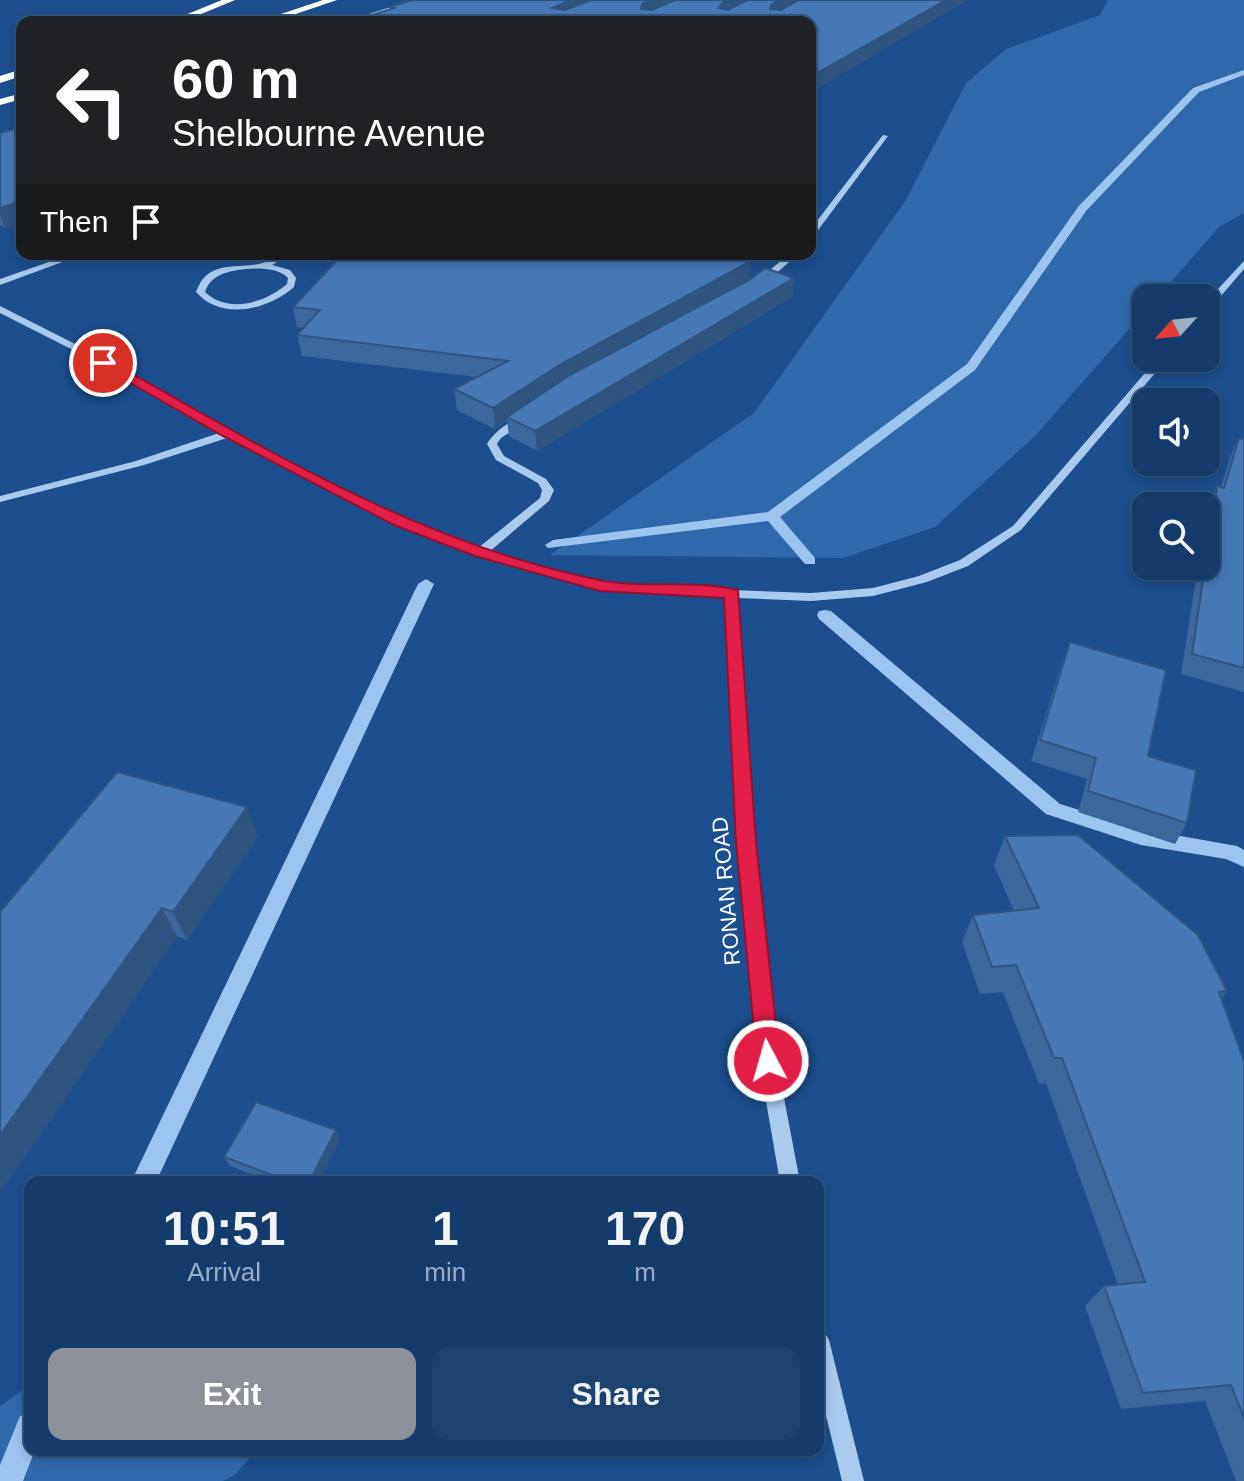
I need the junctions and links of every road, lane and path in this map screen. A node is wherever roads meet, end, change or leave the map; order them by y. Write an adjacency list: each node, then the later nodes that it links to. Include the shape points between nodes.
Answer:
1 (230, 0): 4 (highway)
2 (332, 0): 5 (highway)
3 (417, 0): 6 (street)
4 (189, 16)
5 (281, 16)
6 (367, 16)
7 (885, 136): 8 (street)
8 (816, 227)
9 (63, 260): 14 (street)
10 (276, 260): 13 (street)
11 (787, 260): 15 (street)
12 (1244, 264): 16 (street)
13 (264, 266): 13 (street, via 292,278 274,299 227,306 200,292 219,272)
14 (0, 282)
15 (755, 286)
16 (1220, 292)
17 (0, 309): 20 (street)
18 (1151, 372): 23 (street, via 1017,528 964,563 873,592 811,597)
19 (532, 413): 22 (street, via 492,444 500,458 542,481 548,490 545,499)
20 (228, 434): 21 (street); 22 (street, via 399,522)
21 (0, 499)
22 (480, 553): 23 (street, via 600,586)
23 (732, 594): 24 (street, RONAN ROAD, via 746,842 768,1061)
24 (789, 1176)
25 (824, 1364): 26 (street)
26 (853, 1481)

